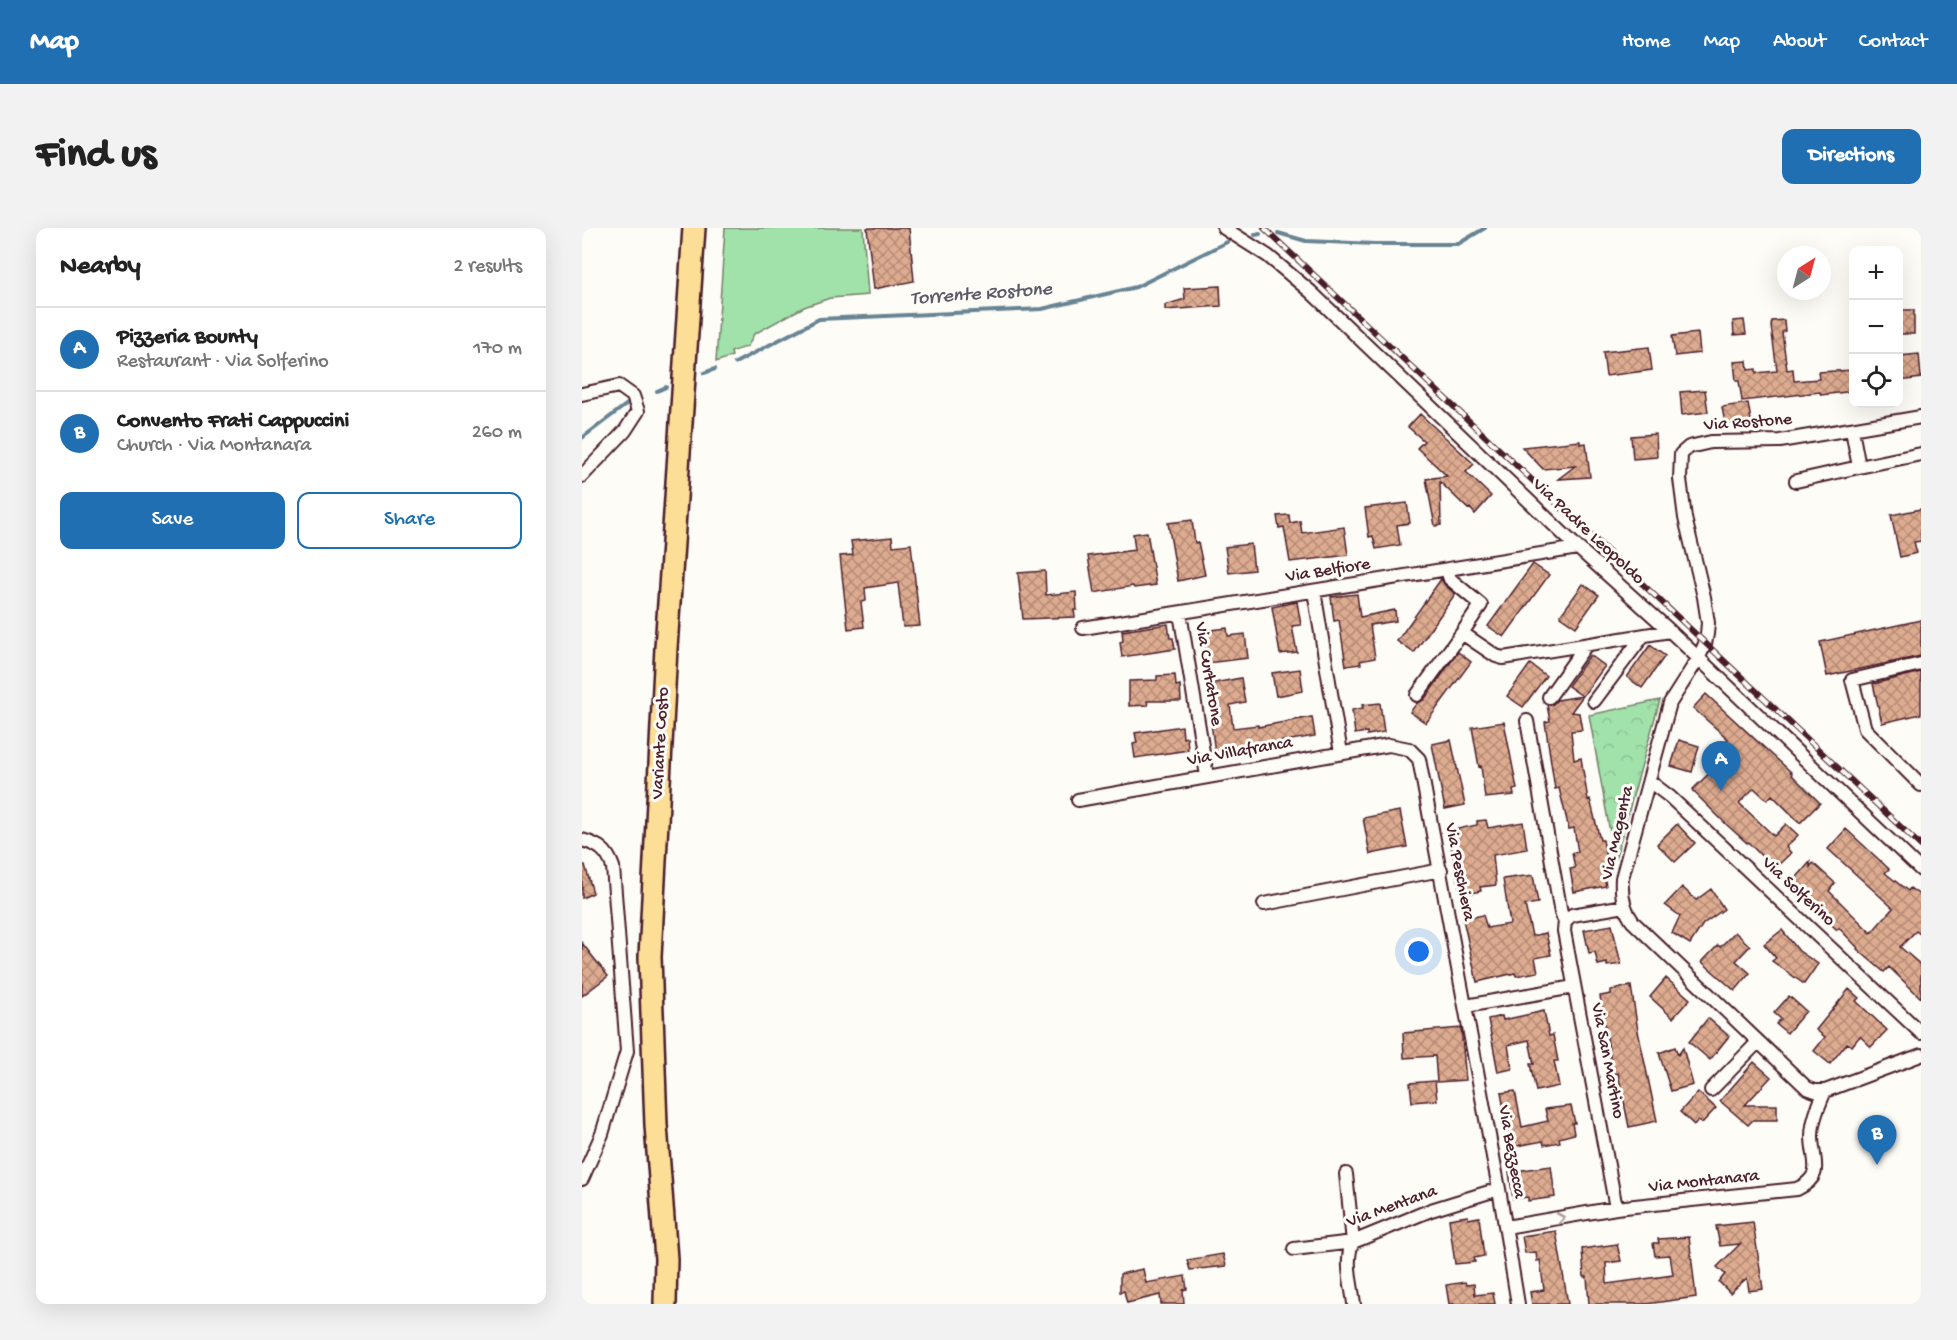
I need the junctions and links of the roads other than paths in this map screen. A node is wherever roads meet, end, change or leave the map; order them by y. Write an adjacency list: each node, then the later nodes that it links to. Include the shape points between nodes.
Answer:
1 (694, 228): 51 (highway, Variante Costo, via 650,957)
2 (1224, 228): 10 (street, Via Padre Leopoldo, via 1268,256 1311,292)
3 (582, 394): 8 (street, via 619,386 633,396 638,411 625,431)
4 (1921, 417): 5 (street, Via Rostone)
5 (1852, 430): 7 (street); 19 (street, Via Rostone, via 1780,441 1711,442 1689,447 1681,454 1685,518 1708,623)
6 (1921, 454): 7 (street)
7 (1859, 467): 9 (street)
8 (582, 476)
9 (1796, 481)
10 (1578, 548): 11 (street, Via Belfiore); 15 (street, Via Padre Leopoldo)
11 (1447, 570): 12 (street, Via Belfiore); 16 (street, via 1450,579 1481,605)
12 (1314, 591): 13 (street, Via Belfiore); 26 (street)
13 (1180, 613): 14 (street, Via Belfiore); 27 (street, Via Curtatone)
14 (1083, 628)
15 (1670, 631): 17 (street); 19 (street, Via Padre Leopoldo)
16 (1462, 633): 18 (street, via 1503,658); 21 (street)
17 (1642, 636): 18 (street); 23 (street)
18 (1586, 645): 22 (street)
19 (1698, 659): 28 (street, Via Magenta, via 1670,703); 33 (street, Via Padre Leopoldo)
20 (1921, 664): 29 (street, via 1852,680 1865,729)
21 (1417, 695)
22 (1549, 697)
23 (1594, 701)
24 (1527, 721): 36 (street, Via San Martino)
25 (1409, 749): 26 (street, Via Villafranca, via 1389,745); 32 (street, Via Peschiera, via 1419,759)
26 (1341, 753): 27 (street, Via Villafranca)
27 (1207, 776): 30 (street, Via Villafranca)
28 (1648, 781): 35 (street, Via Magenta, via 1622,878); 39 (street, Via Solferino, via 1670,797)
29 (1921, 784)
30 (1078, 800)
31 (582, 840): 45 (street, via 609,853 613,867 627,1051 602,1134)
32 (1441, 870): 34 (street); 38 (street, Via Peschiera)
33 (1921, 870)
34 (1264, 904)
35 (1625, 906): 36 (street, via 1572,915); 40 (street, Via Magenta, via 1633,922)
36 (1565, 921): 37 (street, Via San Martino)
37 (1574, 987): 38 (street); 47 (street, Via San Martino)
38 (1466, 1006): 46 (street, Via Bezzecca)
39 (1921, 1033)
40 (1758, 1042): 42 (street); 43 (street, Via Magenta, via 1807,1088)
41 (1921, 1055): 43 (street)
42 (1711, 1090)
43 (1825, 1091): 47 (street, Via Montanara, via 1813,1128 1816,1170 1807,1184 1778,1192)
44 (1346, 1174): 49 (street)
45 (582, 1179)
46 (1499, 1189): 48 (street, Via Bezzecca); 49 (street, Via Mentana, via 1431,1210)
47 (1616, 1208): 48 (street, Via Montanara, one-way to 47)
48 (1506, 1227): 55 (street, Via Bezzecca)
49 (1353, 1242): 50 (street, Via Mentana); 54 (street, via 1349,1258)
50 (1294, 1249)
51 (666, 1259): 52 (highway); 53 (highway)
52 (664, 1304)
53 (678, 1304)
54 (1354, 1304)
55 (1518, 1304)

